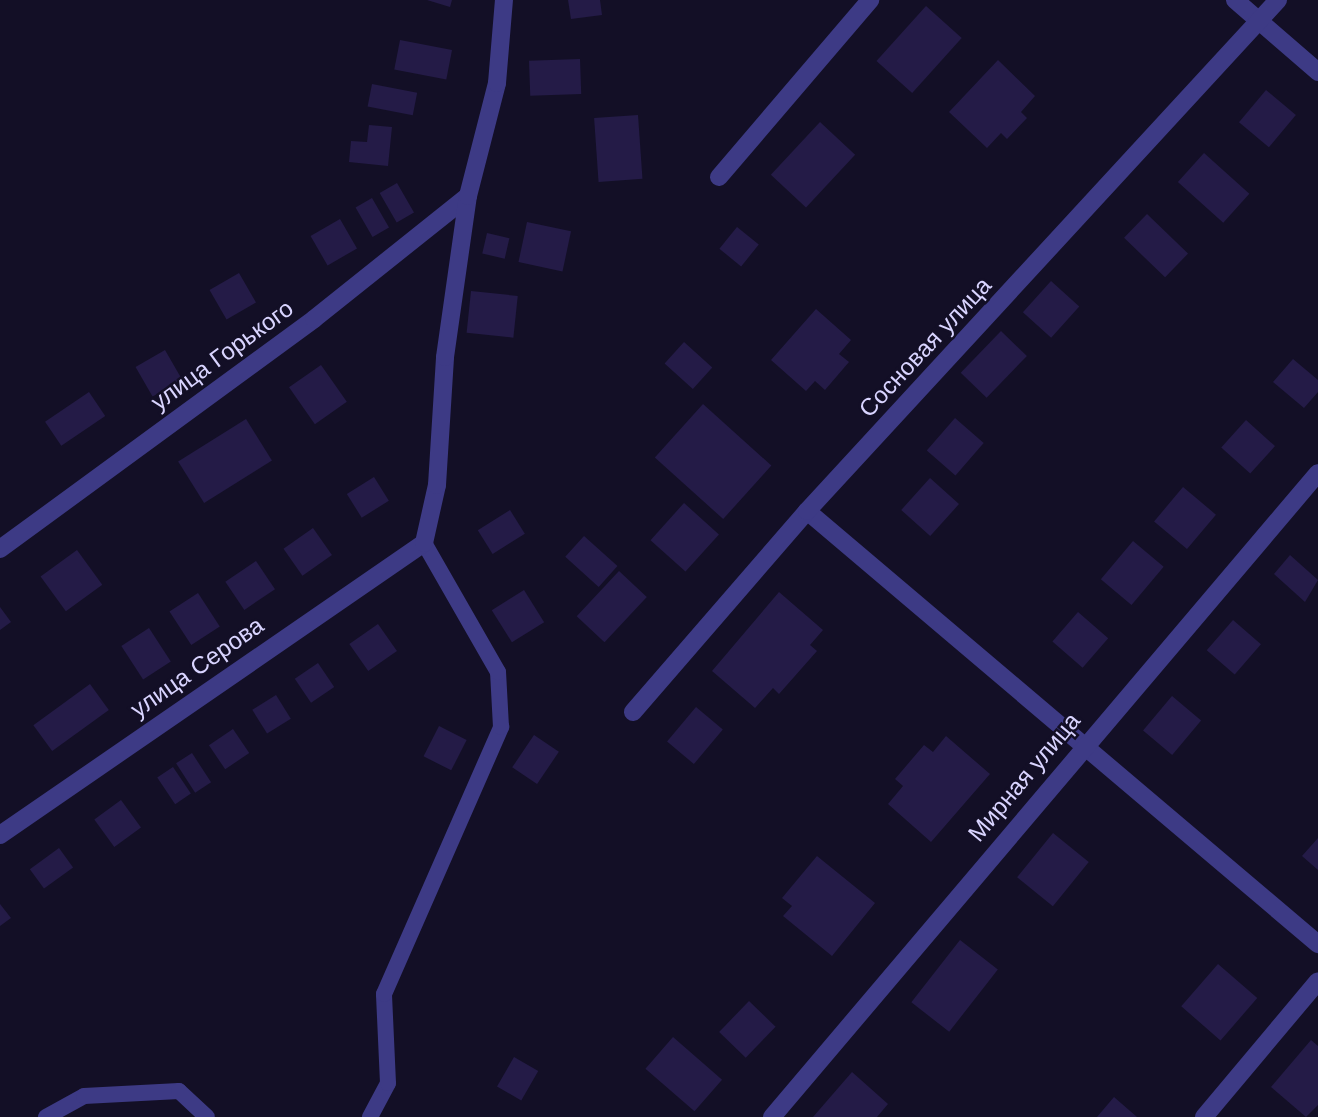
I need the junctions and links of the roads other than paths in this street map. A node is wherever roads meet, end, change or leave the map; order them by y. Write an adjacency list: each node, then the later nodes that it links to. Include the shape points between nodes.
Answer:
1 (504, 0): 8 (street, via 497,83)
2 (870, 0): 7 (street)
3 (1235, 0): 5 (street)
4 (1278, 0): 5 (street, Сосновая улица)
5 (1259, 19): 6 (street); 10 (street, Сосновая улица)
6 (1318, 72)
7 (719, 177)
8 (468, 196): 11 (street, via 445,357 437,485); 12 (street, улица Горького, via 314,320)
9 (1318, 473): 14 (street, Мирная улица)
10 (807, 511): 13 (street, Сосновая улица); 14 (street)
11 (424, 543): 15 (street, улица Серова); 20 (lane, via 498,671 501,727 384,994 388,1083)
12 (0, 549)
13 (633, 712)
14 (1082, 744): 16 (street); 21 (street, Мирная улица)
15 (0, 835)
16 (1318, 944)
17 (1318, 981): 22 (street)
18 (46, 1117): 19 (lane, via 84,1096 179,1091)
19 (207, 1117)
20 (370, 1117)
21 (772, 1117)
22 (1204, 1117)

